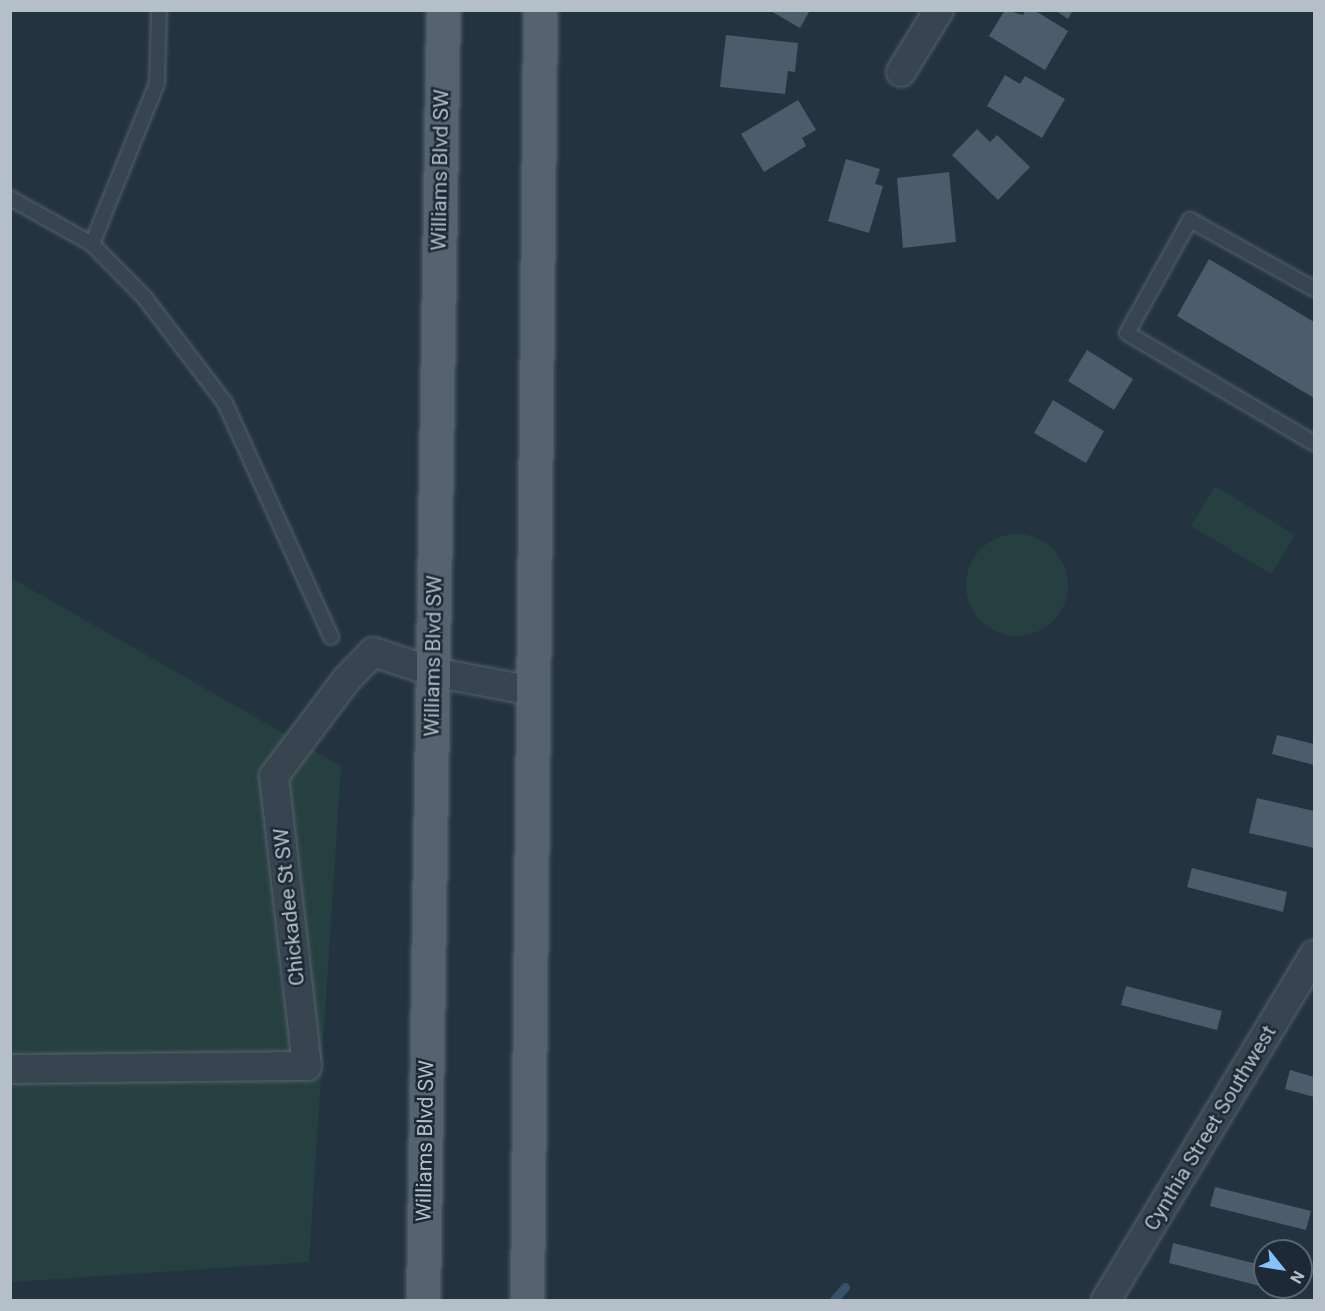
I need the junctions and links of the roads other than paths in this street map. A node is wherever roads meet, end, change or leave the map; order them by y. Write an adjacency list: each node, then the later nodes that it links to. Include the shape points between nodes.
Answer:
1 (159, 10): 7 (lane, via 157,83)
2 (443, 10): 11 (main road, Williams Blvd SW)
3 (540, 10): 12 (main road)
4 (939, 10): 5 (street)
5 (901, 72)
6 (10, 198): 7 (lane)
7 (92, 244): 10 (lane, via 145,298 225,403)
8 (1314, 289): 9 (lane, via 1190,220 1127,333)
9 (1314, 443)
10 (331, 638)
11 (433, 672): 12 (street, Chickadee St SW); 14 (street, Chickadee St SW, via 373,652 346,680 274,776 307,1066); 15 (main road, Williams Blvd SW)
12 (533, 691): 16 (main road)
13 (1314, 955): 17 (street, Cynthia Street Southwest)
14 (10, 1069)
15 (423, 1300)
16 (527, 1300)
17 (1106, 1300)

